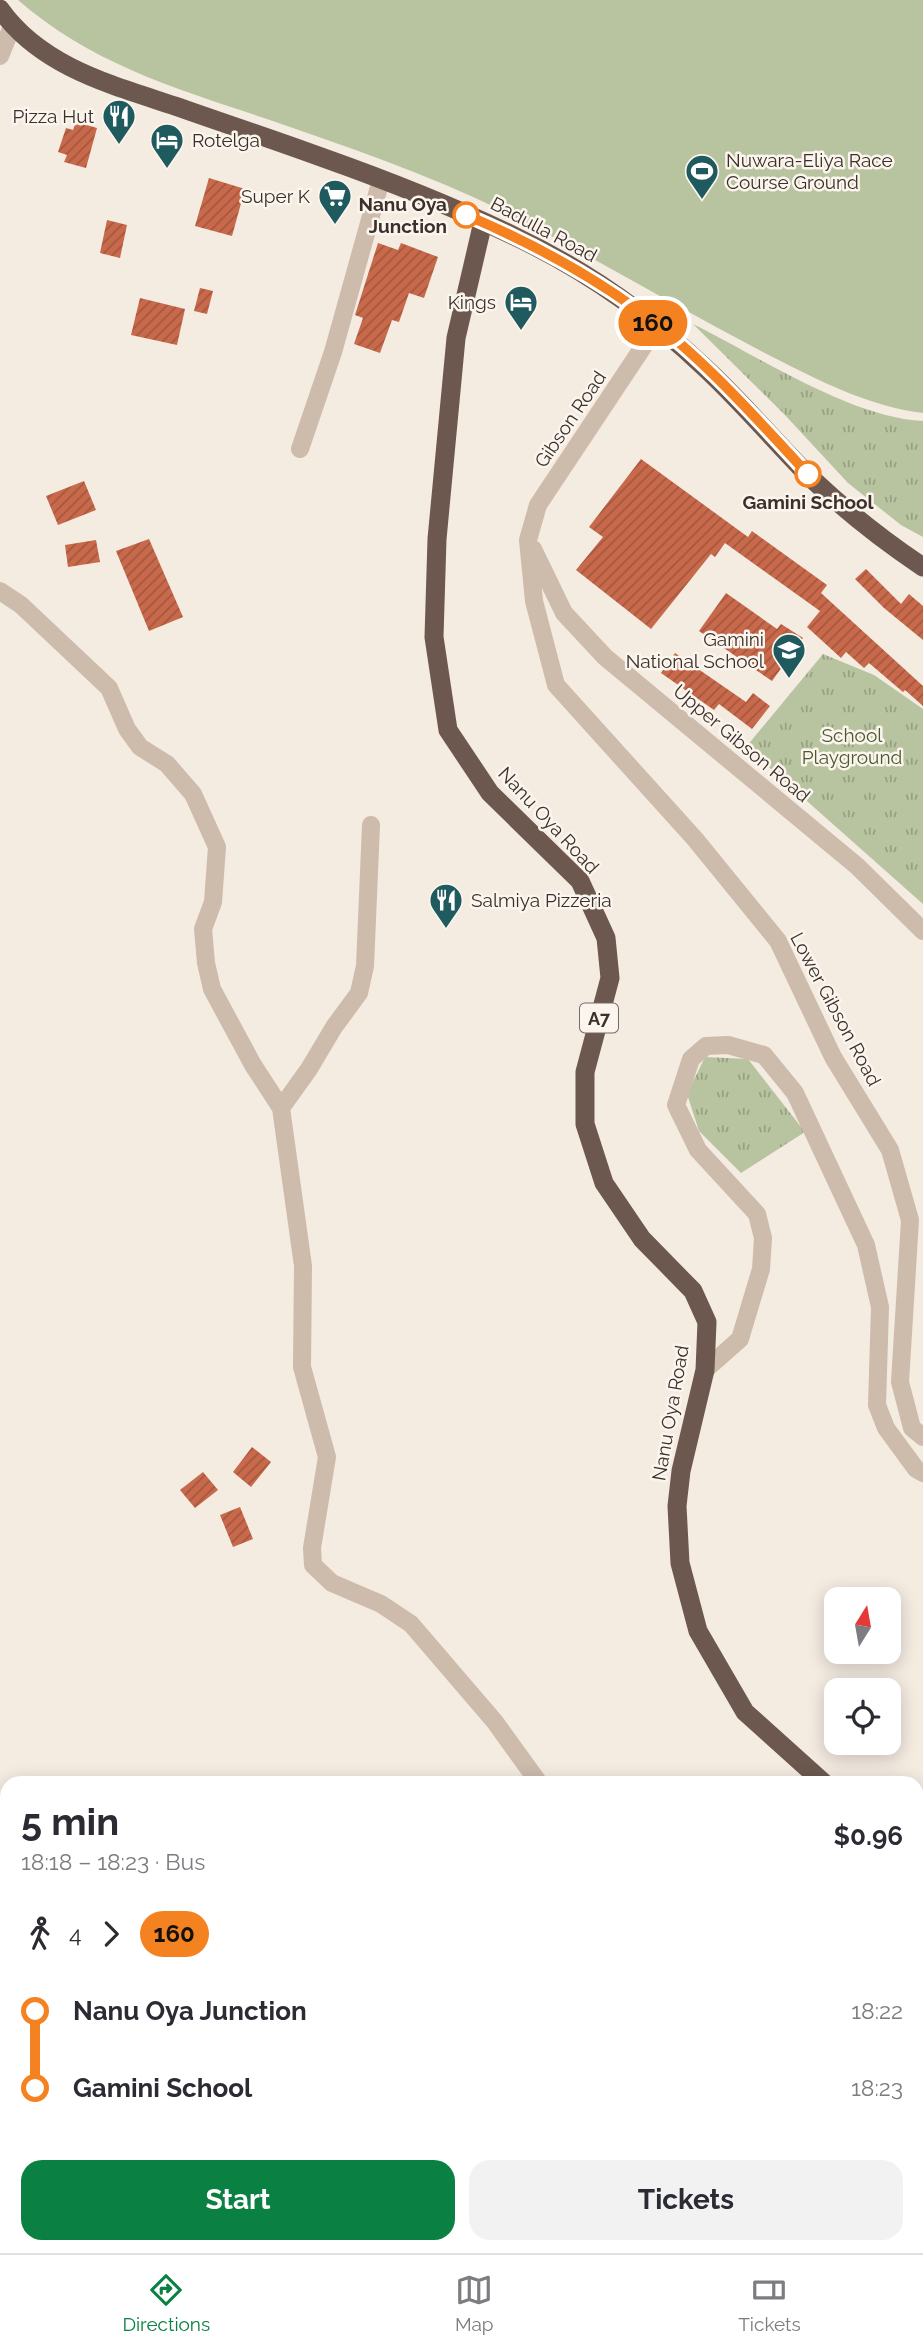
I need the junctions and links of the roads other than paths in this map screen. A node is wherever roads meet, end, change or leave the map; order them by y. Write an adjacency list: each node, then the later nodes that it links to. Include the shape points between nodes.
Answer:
1 (0, 9): 2 (highway, Badulla Road)
2 (13, 24): 3 (street); 4 (highway, Badulla Road, via 44,51 82,74)
3 (0, 56)
4 (381, 180): 5 (highway, Badulla Road); 7 (street, via 333,352)
5 (483, 222): 6 (highway, Badulla Road, via 575,269); 14 (highway, Nanu Oya Road / A7, via 456,338 437,539 435,637 448,730 490,793 580,881 606,938 610,978 584,1072 585,1124 604,1183 642,1239 693,1291 707,1322)
6 (657, 326): 8 (street, Gibson Road, via 538,505); 9 (highway, Badulla Road, via 707,369 821,486 887,543)
7 (300, 449)
8 (528, 540): 12 (street, Upper Gibson Road, via 564,613 605,657 857,866); 15 (street, Lower Gibson Road, via 534,601 556,685 695,839 778,941 833,1057 890,1150 909,1220 900,1382 912,1428)
9 (923, 567)
10 (0, 591): 13 (street, via 21,605 109,688 127,729 141,747 167,764 193,794 217,847 213,902 203,929 212,989)
11 (371, 825): 13 (street, via 365,966 359,993)
12 (923, 931)
13 (281, 1108): 17 (street, via 303,1266 302,1367 327,1457 313,1566 332,1583 381,1604 411,1624)
14 (705, 1370): 16 (street, via 740,1339 761,1269 763,1238 757,1214 698,1150 676,1105 691,1059 706,1046 728,1045 764,1055 795,1093 866,1245 880,1307 877,1405 886,1428); 18 (highway, Nanu Oya Road / A7, via 677,1506 680,1563 698,1631 745,1712)
15 (923, 1437)
16 (923, 1473)
17 (535, 1776)
18 (816, 1776)

